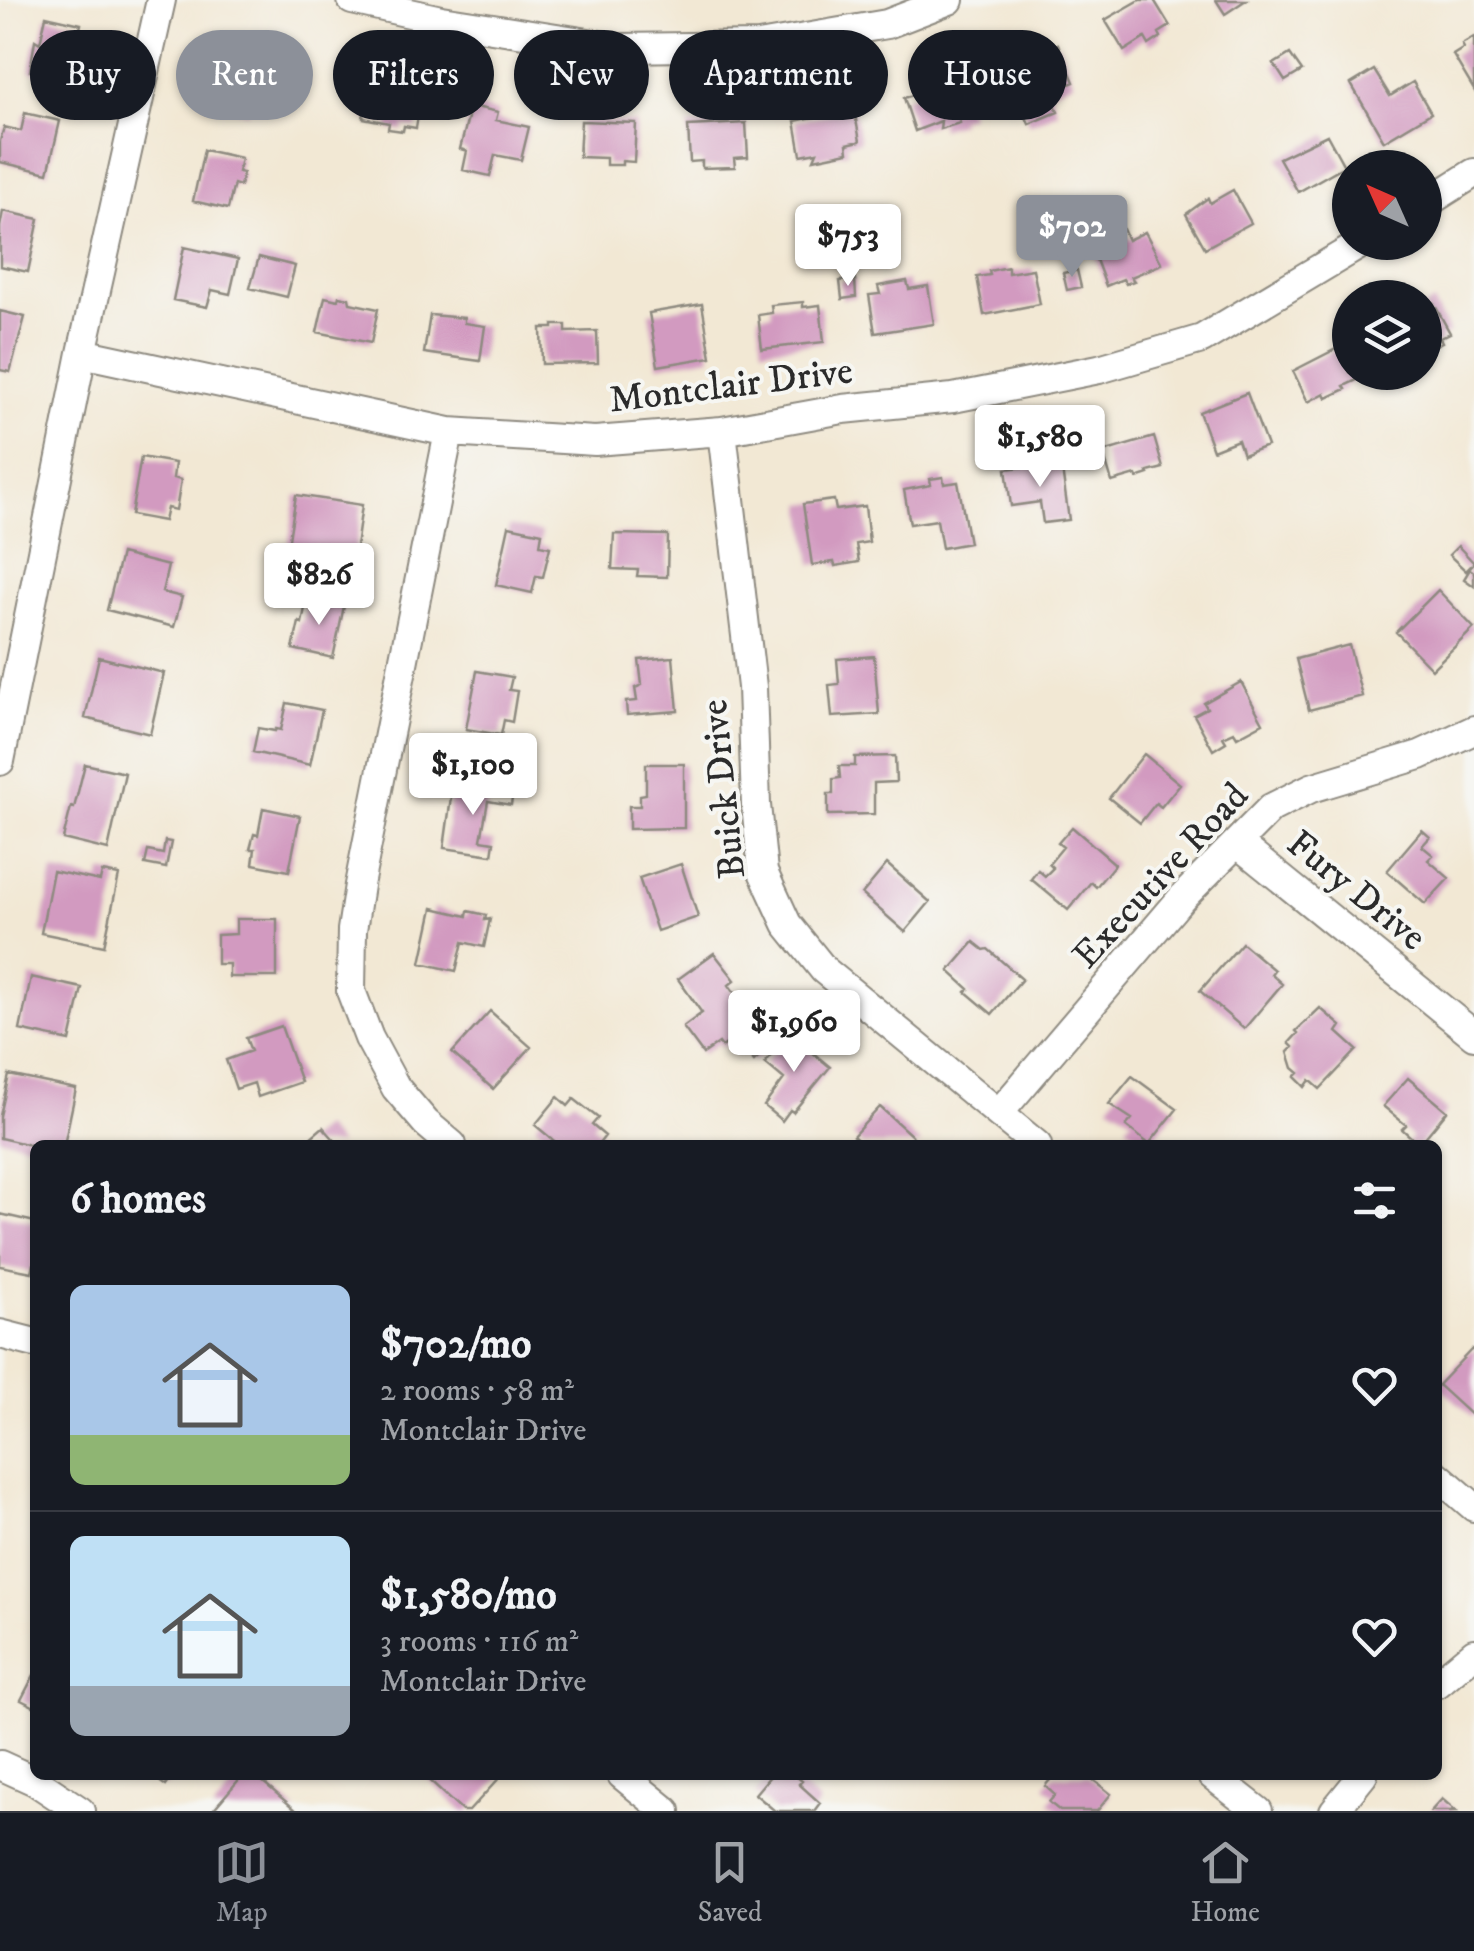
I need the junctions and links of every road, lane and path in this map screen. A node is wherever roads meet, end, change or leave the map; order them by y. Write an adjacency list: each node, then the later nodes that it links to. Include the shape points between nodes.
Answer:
1 (161, 0): 7 (street)
2 (352, 0): 3 (street, via 620,48 758,46 887,24)
3 (949, 0)
4 (1474, 173): 5 (street)
5 (1442, 193)
6 (1334, 260): 8 (street, Montclair Drive, via 1202,339 1116,364 953,398)
7 (82, 353): 9 (street, Montclair Drive); 11 (street)
8 (722, 430): 9 (street, Montclair Drive, via 595,441); 14 (street, Buick Drive, via 752,687 762,872 787,924 824,970)
9 (449, 432): 15 (street, via 352,930 352,991 369,1038 396,1088)
10 (1474, 730): 12 (street, Executive Road, via 1420,755 1311,788 1271,808)
11 (0, 761)
12 (1236, 843): 13 (street, Fury Drive); 14 (street, Executive Road)
13 (1474, 1036)
14 (999, 1113): 16 (street, Buick Drive)
15 (446, 1140)
16 (1031, 1140)
17 (0, 1334): 18 (street)
18 (30, 1342)
19 (1442, 1480): 20 (street)
20 (1474, 1508)
21 (1474, 1653): 22 (street)
22 (1442, 1680)
23 (0, 1766): 24 (street)
24 (30, 1779)
25 (33, 1780): 29 (street)
26 (628, 1780): 30 (street)
27 (1218, 1780): 31 (street)
28 (1360, 1780): 32 (street)
29 (80, 1811)
30 (666, 1811)
31 (1258, 1811)
32 (1334, 1811)

